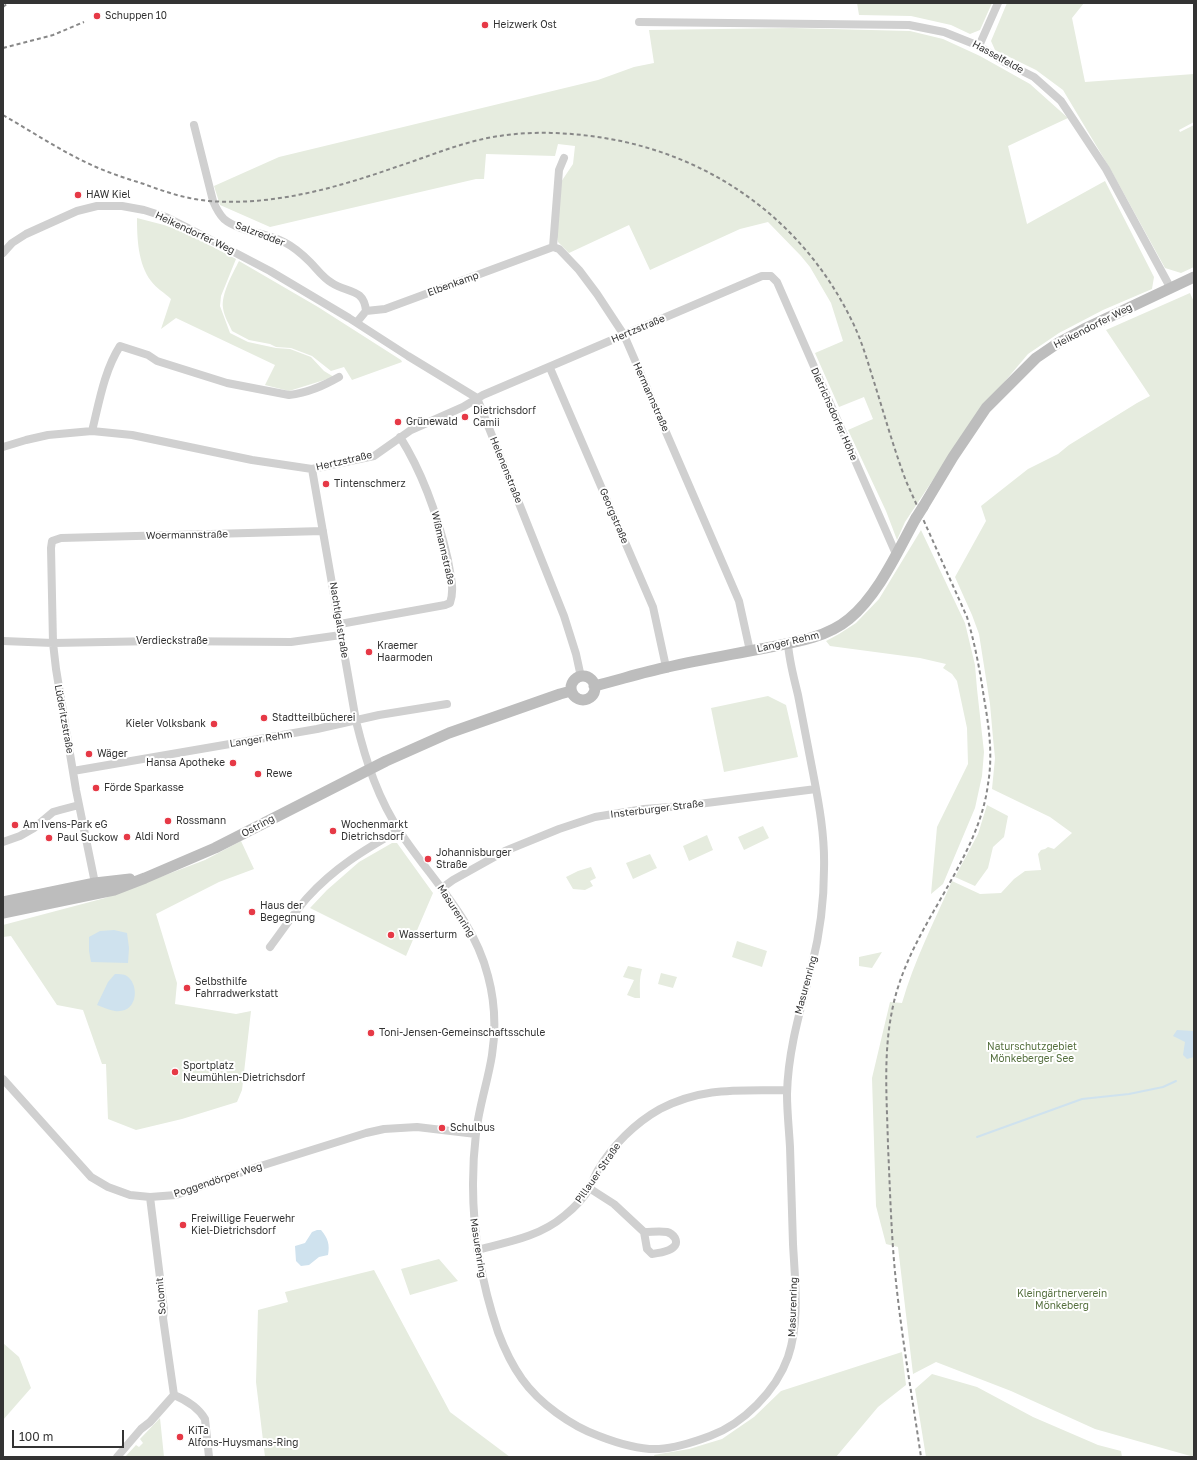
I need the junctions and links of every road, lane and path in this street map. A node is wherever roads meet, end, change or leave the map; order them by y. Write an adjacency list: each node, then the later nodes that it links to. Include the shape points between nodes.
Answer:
1 (998, 3): 3 (street)
2 (639, 22): 3 (street, Hasselfelde, via 909,25 944,32)
3 (979, 46): 10 (street, Hasselfelde, via 1034,77 1061,101 1106,169)
4 (194, 125): 11 (street, Salzredder, via 213,201 222,216 237,226 268,235 297,250 326,280 360,295 366,302)
5 (564, 158): 6 (street, via 558,170)
6 (553, 247): 11 (street, Elbenkamp, via 385,309); 13 (street, Hermannstraße, via 559,249 578,270)
7 (3, 253): 12 (street, Heikendorfer Weg, via 26,234 77,211 97,206 125,206 166,217 241,254)
8 (771, 276): 13 (street, Hertzstraße, via 762,276); 24 (street, Dietrichsdorfer Höhe, via 777,282)
9 (1194, 277): 10 (street, Heikendorfer Weg)
10 (1170, 287): 17 (street, Heikendorfer Weg, via 1058,343 1036,358)
11 (366, 311): 12 (street)
12 (357, 322): 16 (street)
13 (624, 335): 14 (street, Hertzstraße); 30 (street, Hermannstraße, via 739,600)
14 (550, 368): 16 (street, Hertzstraße); 31 (street, Georgstraße, via 653,607)
15 (339, 378): 18 (street, via 320,388 289,395 227,383 157,361 148,355 120,346 113,357 102,389)
16 (477, 398): 19 (street, Hertzstraße); 32 (street, Helenenstraße, via 564,616)
17 (986, 408): 24 (street, Langer Rehm, bridge, via 953,456)
18 (92, 431): 20 (street, Hertzstraße, via 48,435); 21 (street, Hertzstraße, via 132,435 252,460)
19 (400, 437): 21 (street, Hertzstraße, via 374,456); 25 (street, Wißmannstraße, via 420,474 436,514 453,595 450,603 445,605)
20 (3, 447)
21 (312, 469): 22 (street, Nachtigalstraße)
22 (323, 531): 23 (street, Woermannstraße, via 61,538); 25 (street, Nachtigalstraße)
23 (52, 541): 28 (street, Lüderitzstraße)
24 (896, 554): 29 (street, Langer Rehm, via 872,594 848,620 820,635)
25 (340, 624): 26 (street, Nachtigalstraße)
26 (341, 635): 28 (street, Verdieckstraße, via 291,642); 36 (street, Nachtigalstraße)
27 (3, 641): 28 (street, Verdieckstraße)
28 (53, 643): 38 (street, Lüderitzstraße)
29 (788, 643): 30 (street, Langer Rehm); 39 (street, Masurenring)
30 (750, 651): 31 (street, Langer Rehm)
31 (666, 667): 33 (street, Langer Rehm)
32 (581, 677): 33 (street, via 590,680); 34 (street, via 572,684)
33 (594, 686): 34 (street, via 593,693 585,700 578,699)
34 (571, 691): 37 (street, via 449,733)
35 (447, 704): 36 (street, Langer Rehm)
36 (356, 721): 37 (street, Nachtigalstraße); 38 (street, Langer Rehm)
37 (369, 770): 41 (street, Masurenring); 44 (street, Ostring, via 215,848 114,890)
38 (74, 771): 40 (street, Lüderitzstraße)
39 (816, 789): 43 (street, Insterburger Straße, via 683,806 644,808 595,817 505,851); 49 (street, Masurenring, via 821,816 823,894 819,935 792,1045)
40 (79, 806): 42 (street, via 53,812 27,832); 44 (street, Lüderitzstraße)
41 (399, 830): 43 (street, Masurenring); 47 (street, via 365,849 334,872 307,898)
42 (3, 842)
43 (442, 888): 50 (street, Masurenring, via 471,930 484,960 492,996 492,1050)
44 (96, 889): 45 (street, Ostring); 46 (street, Ostring)
45 (3, 902)
46 (3, 914)
47 (270, 947)
48 (3, 1079): 52 (street, Poggendörper Weg, via 91,1177 120,1192)
49 (787, 1090): 51 (street, Pillauer Straße, via 708,1092 680,1100 661,1109 648,1116 621,1140 598,1169); 54 (street, Masurenring, via 796,1305 793,1341 778,1381 753,1409 728,1429 689,1444 660,1449 606,1439 572,1424 522,1380 509,1357 499,1335 484,1285)
50 (476, 1134): 52 (street, Poggendörper Weg, via 417,1127 384,1129 346,1138 176,1196); 54 (street, Masurenring, via 473,1207)
51 (589, 1188): 53 (street, via 614,1204); 54 (street, Pillauer Straße, via 579,1202 551,1226 536,1234)
52 (150, 1197): 55 (street, Solomit)
53 (644, 1232)
54 (477, 1250)
55 (174, 1395): 56 (street); 57 (street, via 186,1400 205,1419)
56 (117, 1457)
57 (209, 1457)

